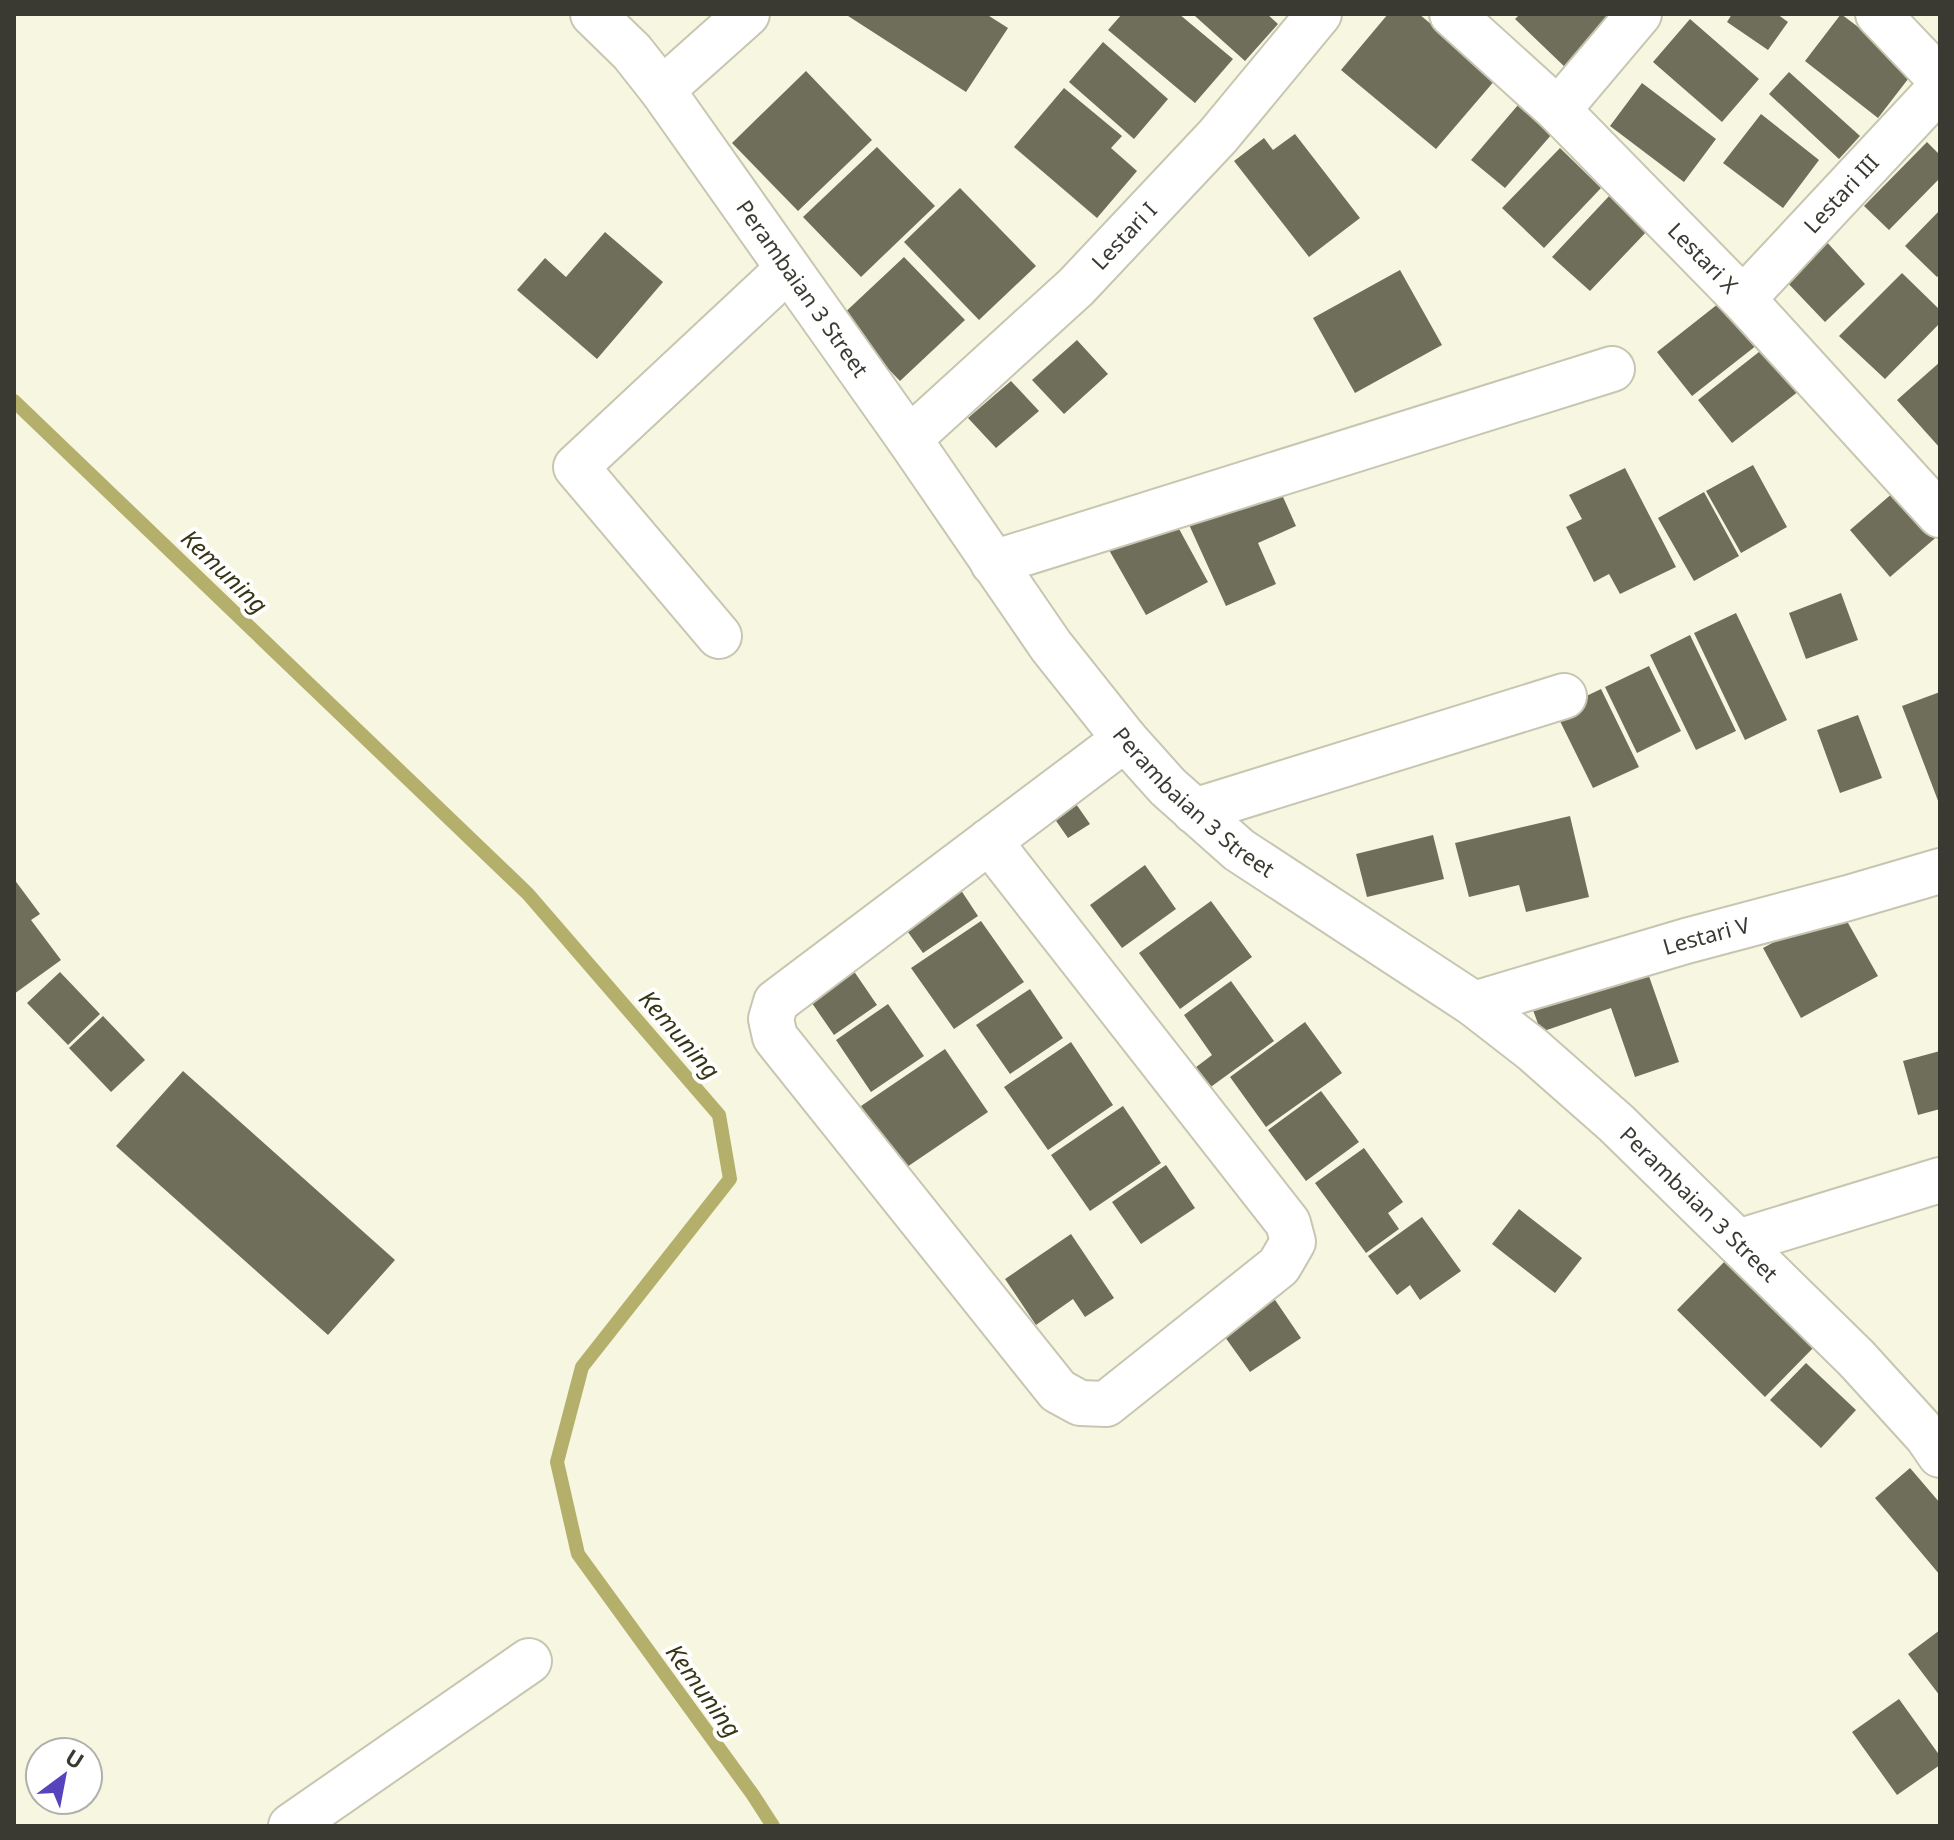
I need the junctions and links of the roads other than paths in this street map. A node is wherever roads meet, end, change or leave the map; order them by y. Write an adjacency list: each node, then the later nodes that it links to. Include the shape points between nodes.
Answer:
1 (593, 14): 9 (street, Perambaian 3 Street)
2 (747, 14): 9 (street)
3 (1319, 14): 14 (street, Lestari I, via 1218,136 1076,287)
4 (1452, 14): 10 (street, Lestari X)
5 (1639, 14): 10 (street)
6 (1878, 14): 7 (street)
7 (1940, 79)
8 (1940, 88): 12 (street, Lestari III)
9 (662, 90): 11 (street, Perambaian 3 Street)
10 (1558, 110): 12 (street, Lestari X)
11 (788, 269): 14 (street, Perambaian 3 Street); 17 (street, via 576,467)
12 (1743, 299): 15 (street, Lestari X)
13 (1612, 369): 16 (street)
14 (909, 439): 16 (street, Perambaian 3 Street)
15 (1940, 515)
16 (993, 563): 19 (street, Perambaian 3 Street)
17 (719, 636)
18 (1564, 696): 20 (street)
19 (1125, 739): 20 (street, Perambaian 3 Street); 21 (street)
20 (1194, 811): 23 (street, Perambaian 3 Street, via 1239,850)
21 (989, 841): 21 (street, via 1288,1223 1293,1242 1279,1266 1106,1404 1080,1403 1058,1391 775,1037 771,1019 776,1002)
22 (1940, 871): 23 (street, Lestari V)
23 (1474, 1004): 25 (street, Perambaian 3 Street, via 1616,1123)
24 (1940, 1180): 25 (street)
25 (1738, 1242): 26 (street, Perambaian 3 Street, via 1856,1358)
26 (1940, 1455)
27 (529, 1661): 28 (street)
28 (291, 1826)

